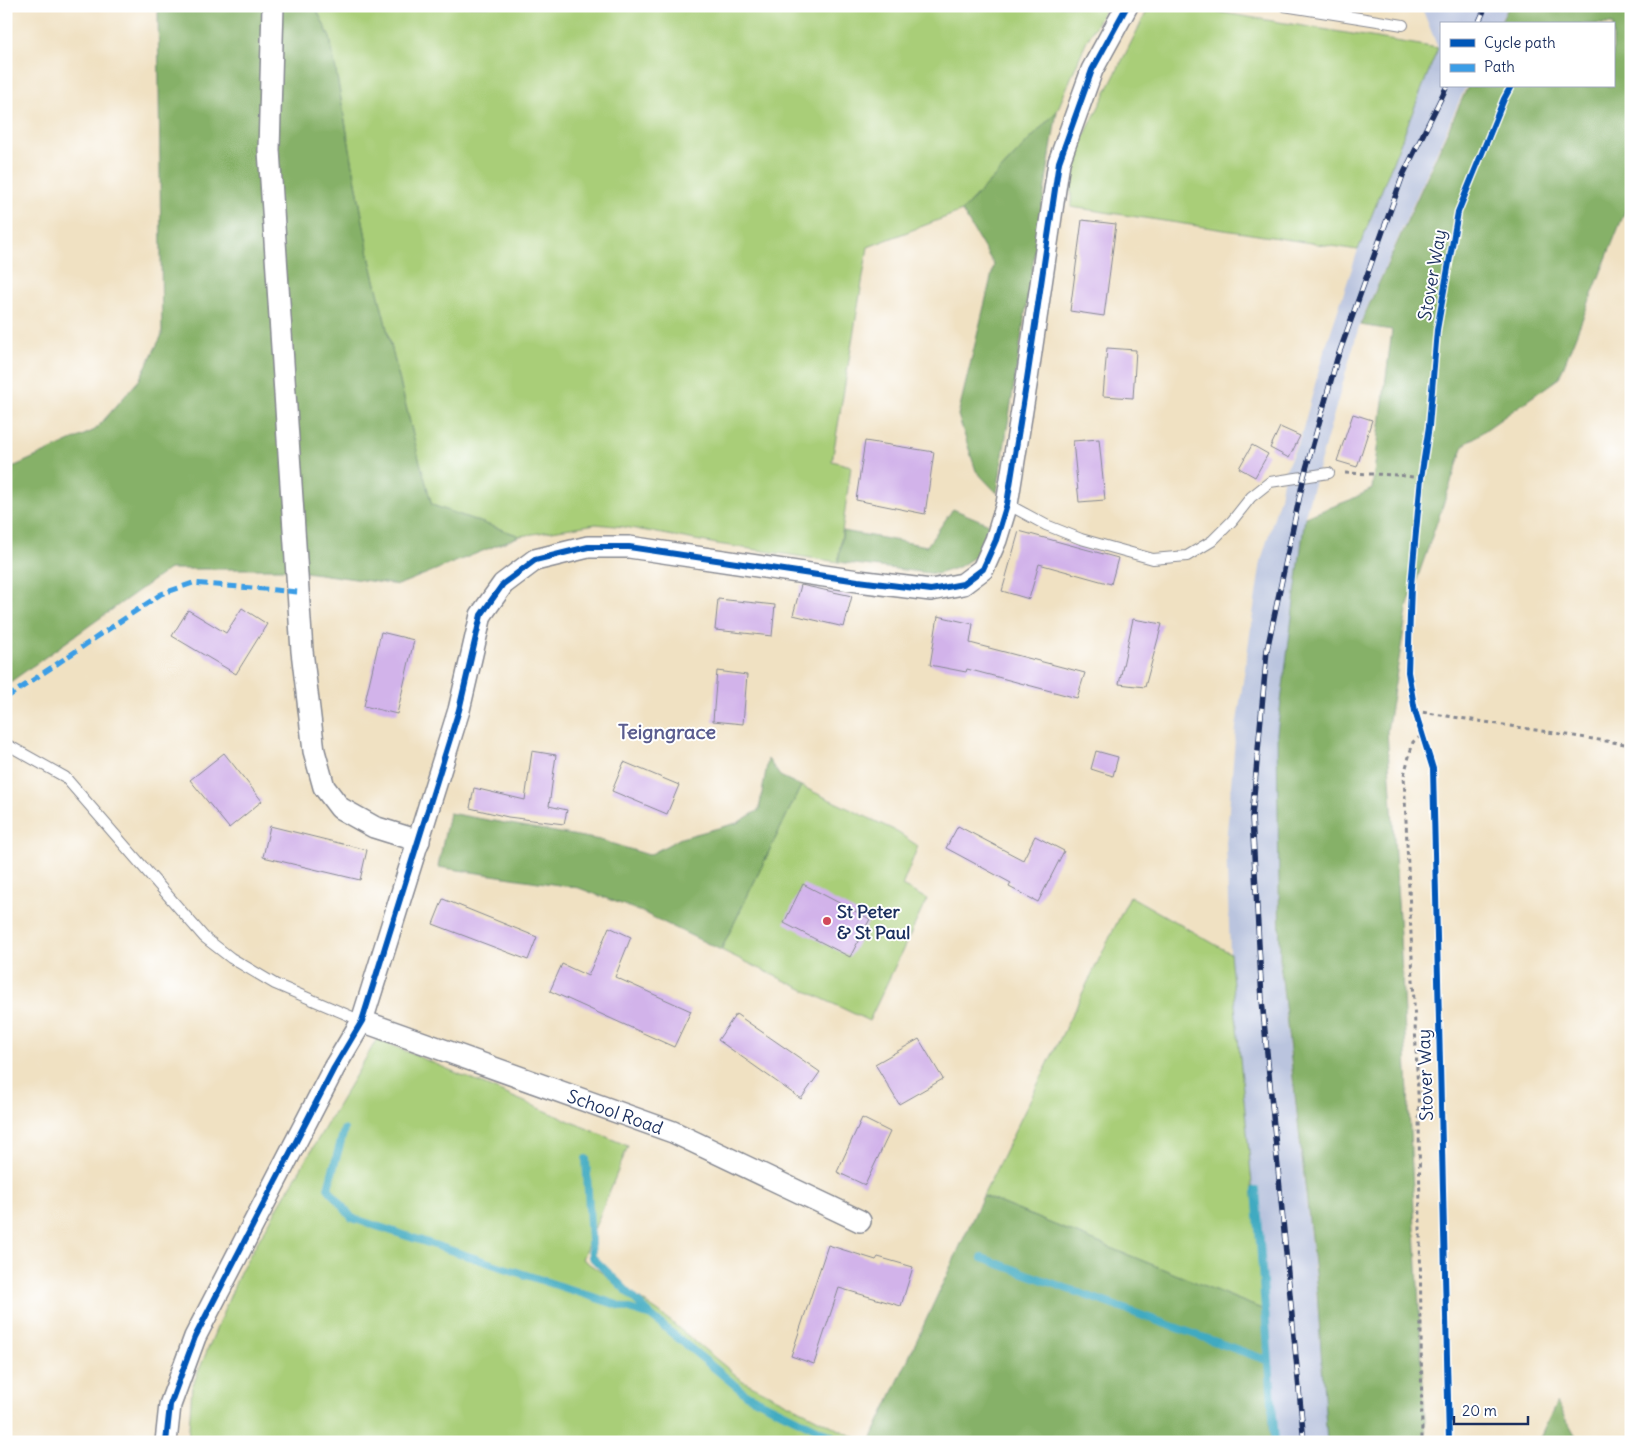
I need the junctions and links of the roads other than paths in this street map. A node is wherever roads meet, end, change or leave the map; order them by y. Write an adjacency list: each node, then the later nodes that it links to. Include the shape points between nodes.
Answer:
1 (274, 6): 8 (street, via 269,150 302,651 314,751 324,787 340,808 374,826)
2 (1127, 6): 6 (street, via 1092,70 1059,162)
3 (1284, 6): 4 (lane)
4 (1403, 25)
5 (1329, 473): 6 (lane, via 1270,482 1251,497 1212,541 1187,556 1153,559 1081,539)
6 (1007, 504): 8 (street, via 983,569 962,584 931,590 629,548 588,547 535,560 503,584 481,615 459,710)
7 (6, 744): 9 (lane, via 65,777 204,937 231,958 275,984)
8 (419, 841): 9 (street)
9 (362, 1021): 10 (street, School Road, via 673,1132); 11 (street, via 334,1068 195,1337 170,1405)
10 (860, 1221)
11 (166, 1442)

